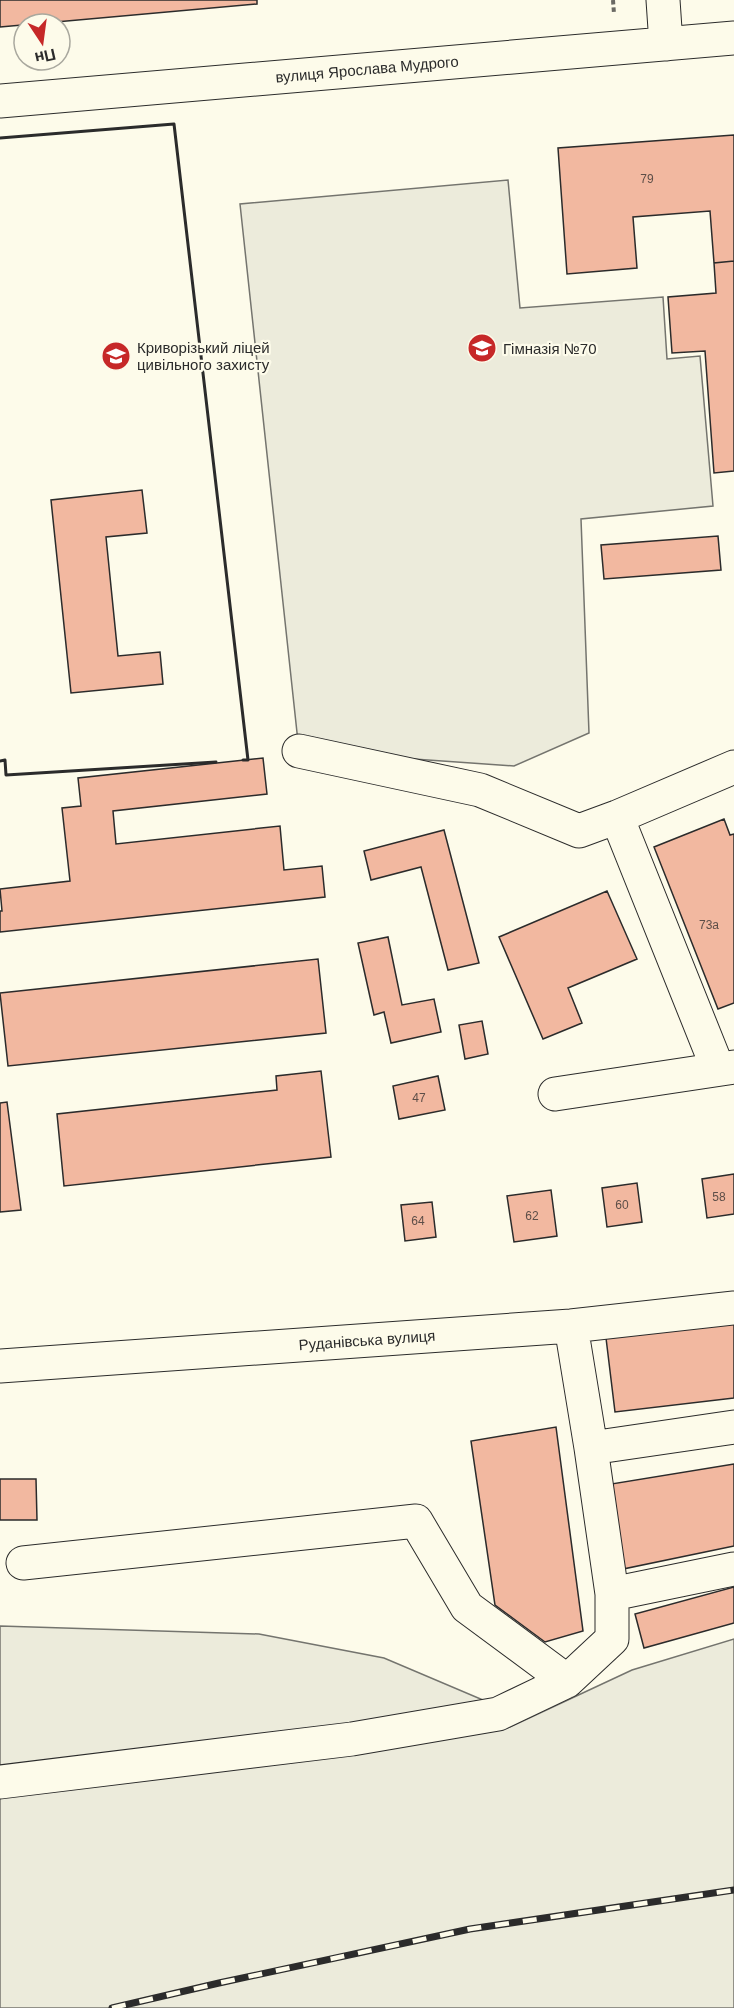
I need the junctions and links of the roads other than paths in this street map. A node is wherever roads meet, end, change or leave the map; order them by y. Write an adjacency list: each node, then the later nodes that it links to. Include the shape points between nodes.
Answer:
1 (663, 0): 3 (street)
2 (734, 38): 3 (street, вулиця Ярослава Мудрого)
3 (666, 44): 4 (street, вулиця Ярослава Мудрого)
4 (0, 101)
5 (299, 751): 7 (street, via 480,790 579,831)
6 (734, 767): 7 (street)
7 (617, 817): 8 (street)
8 (726, 1068): 9 (street)
9 (555, 1094)
10 (734, 1308): 11 (street, Руданівська вулиця)
11 (571, 1326): 12 (street, Руданівська вулиця); 14 (street)
12 (0, 1366)
13 (734, 1427): 14 (street)
14 (591, 1448): 17 (street)
15 (23, 1563): 18 (street, via 416,1521 466,1607)
16 (734, 1569): 17 (street)
17 (612, 1594): 18 (street, via 612,1639)
18 (567, 1681): 19 (street, via 498,1714 352,1739)
19 (0, 1782)

